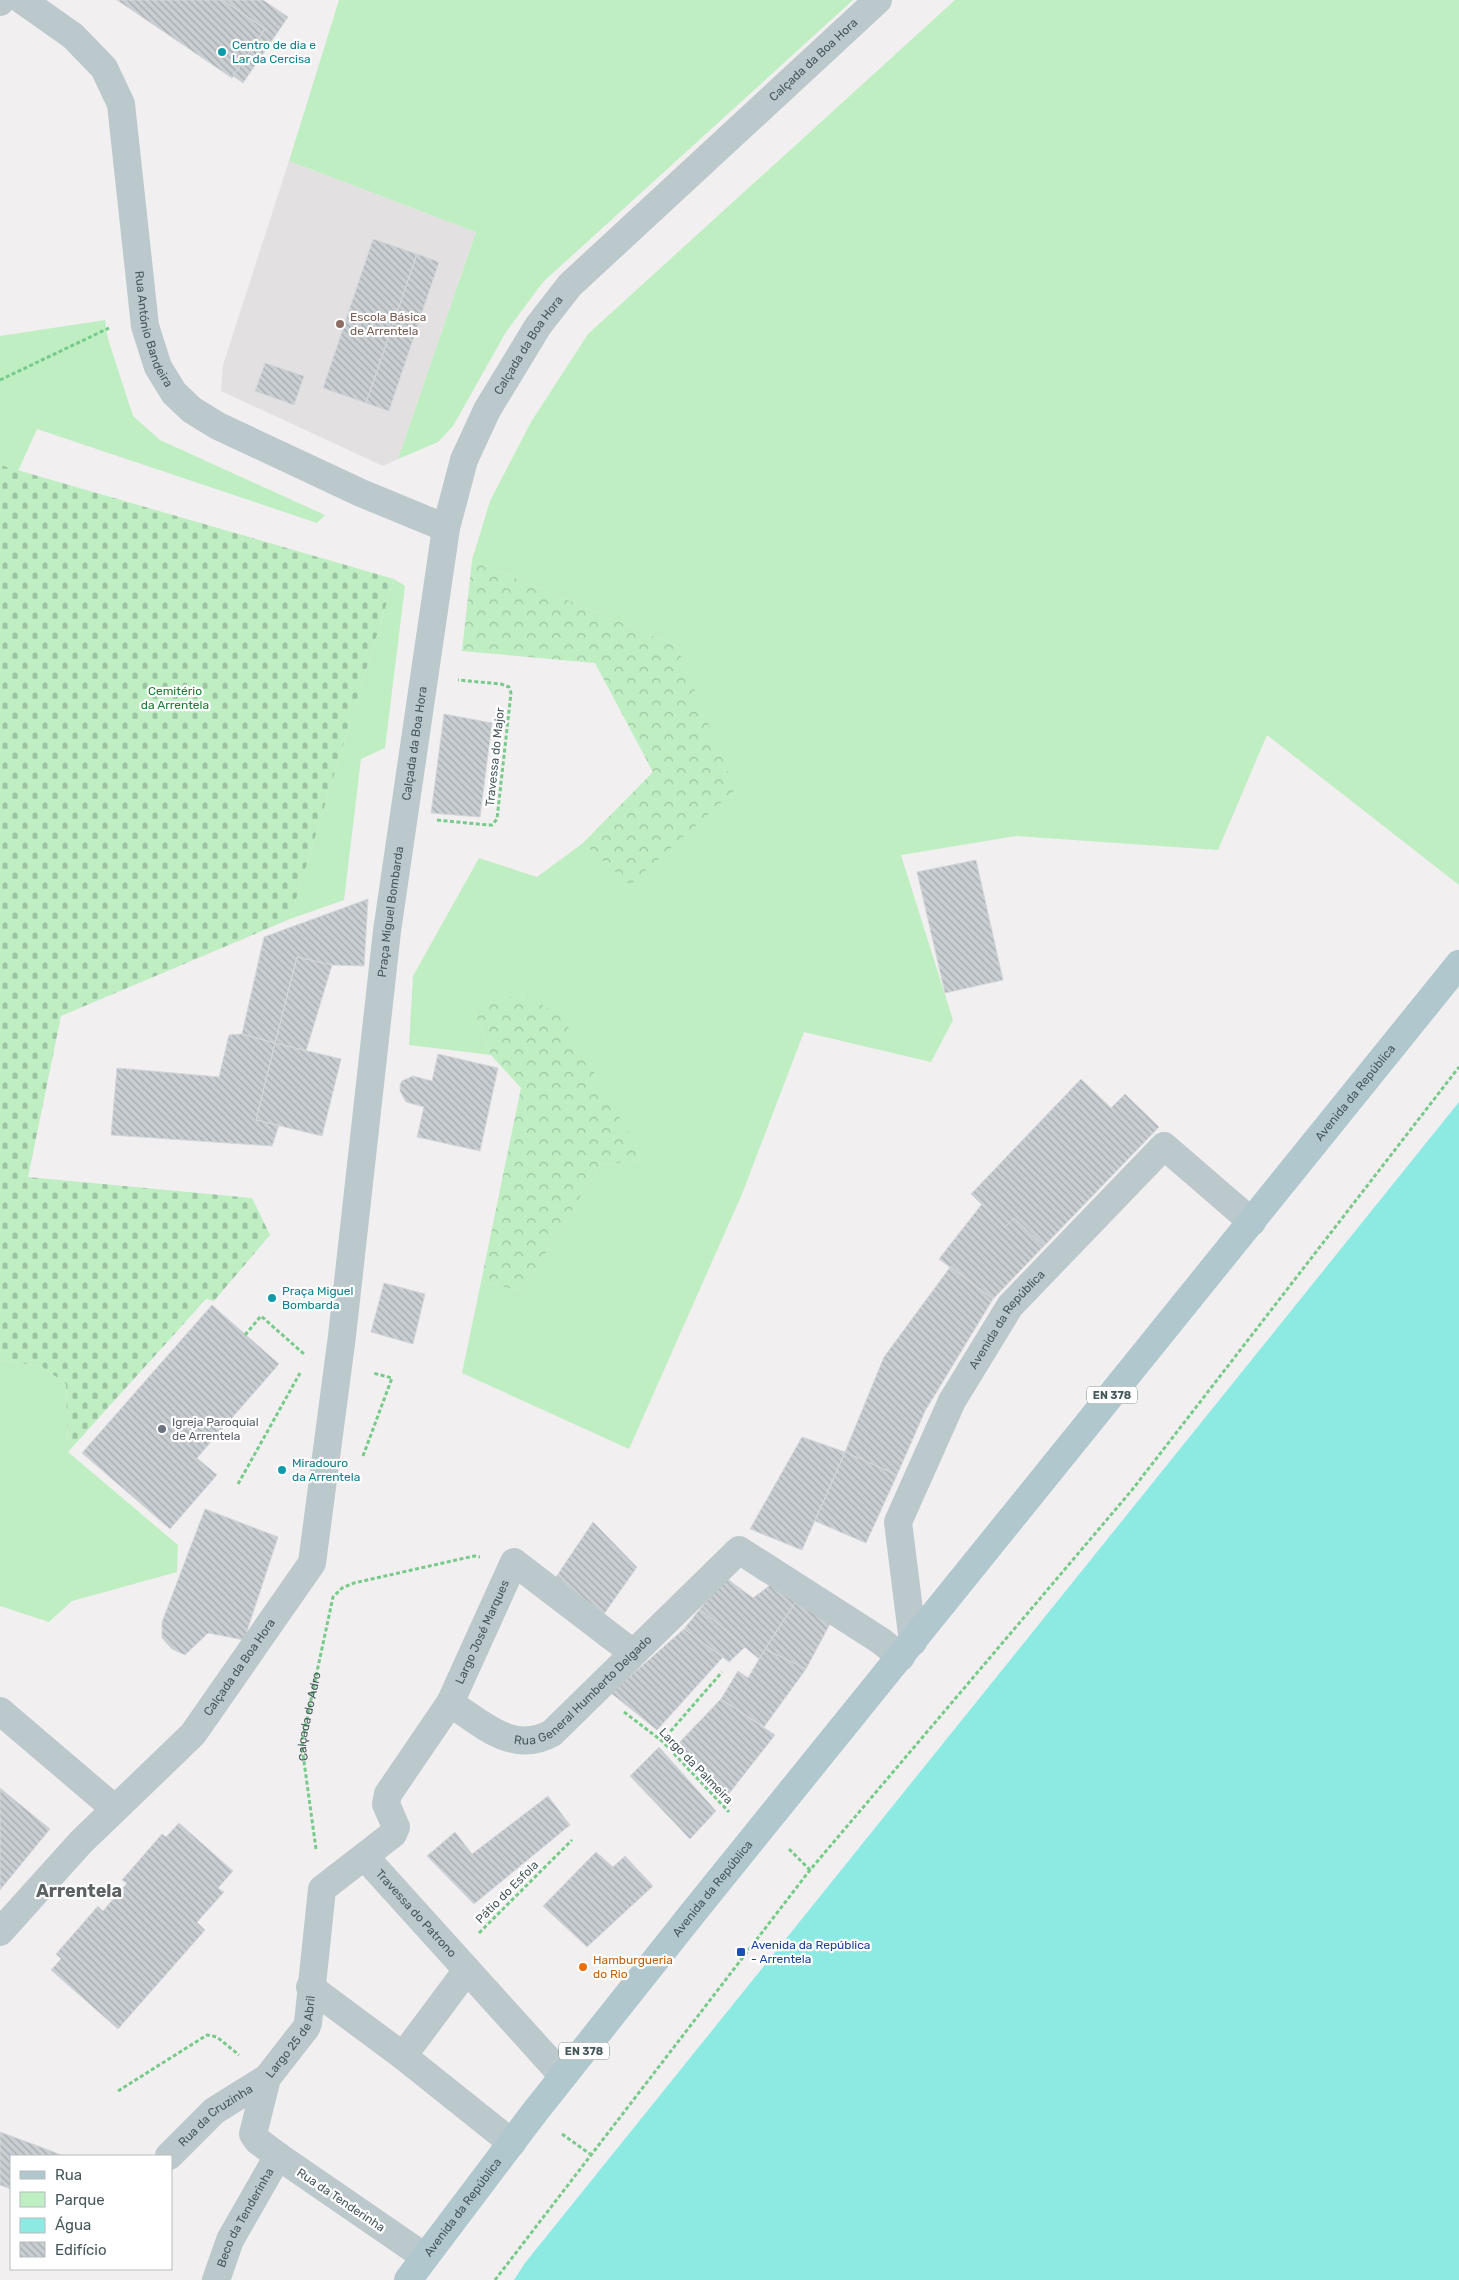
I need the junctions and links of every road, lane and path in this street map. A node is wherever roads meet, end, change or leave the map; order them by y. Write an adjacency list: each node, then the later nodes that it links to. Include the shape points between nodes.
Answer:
1 (22, 0): 5 (street, Rua António Bandeira, via 73,36 104,68 122,104 145,326 158,367 174,393 192,410 218,426 361,494)
2 (878, 0): 5 (street, Calçada da Boa Hora, via 570,285 538,326 487,410 464,460)
3 (73, 347): 4 (path)
4 (0, 380)
5 (446, 528): 6 (street, Calçada da Boa Hora)
6 (424, 678): 7 (street, Calçada da Boa Hora); 7 (path, Travessa do Major, via 501,684 510,690 497,819 488,826)
7 (404, 816): 12 (street, Praça Miguel Bombarda, via 387,931)
8 (1459, 964): 10 (main road, Avenida da República / EN 378)
9 (1459, 1067): 42 (path, via 1132,1490 810,1870)
10 (1252, 1222): 17 (main road, Avenida da República / EN 378); 17 (street, Avenida da República, via 1164,1146 1010,1306 952,1401 898,1522)
11 (246, 1335): 13 (path, via 261,1316)
12 (342, 1336): 24 (street, Calçada da Boa Hora, via 312,1563 193,1734)
13 (309, 1358)
14 (304, 1366): 15 (path)
15 (238, 1484)
16 (474, 1556): 28 (path, Calçada do Adro, via 354,1583 333,1597 302,1737)
17 (907, 1650): 18 (street, Rua General Humberto Delgado, via 881,1642 739,1550); 25 (main road, Avenida da República / EN 378)
18 (633, 1653): 20 (street, Rua General Humberto Delgado); 21 (street, Largo José Marques, via 514,1562)
19 (722, 1672): 23 (path)
20 (596, 1690): 21 (street, Rua General Humberto Delgado, via 542,1739 514,1741 504,1738); 23 (path, Largo da Palmeira)
21 (450, 1703): 27 (street, via 388,1794 386,1804 396,1830)
22 (0, 1711): 24 (street)
23 (662, 1740): 25 (path, Largo da Palmeira, via 726,1811)
24 (115, 1809): 29 (street, Calçada da Boa Hora)
25 (765, 1826): 33 (main road, Avenida da República / EN 378)
26 (572, 1840): 30 (path, Pátio do Esfola)
27 (365, 1857): 28 (street); 30 (street, Travessa do Patrono)
28 (322, 1889): 31 (street)
29 (0, 1932)
30 (461, 1963): 32 (street); 33 (street, Travessa do Patrono)
31 (310, 1987): 32 (street); 34 (street, Largo 25 de Abril, via 306,2028)
32 (403, 2056): 36 (street)
33 (563, 2076): 36 (main road, Avenida da República / EN 378)
34 (267, 2078): 35 (path, via 217,2037 207,2035); 37 (street, Largo 25 de Abril, via 253,2134); 38 (street, Rua da Cruzinha, via 214,2111)
35 (118, 2091)
36 (512, 2143): 39 (main road, Avenida da República / EN 378)
37 (268, 2149): 39 (street, Rua da Tenderinha); 40 (street, Beco da Tenderinha)
38 (170, 2155)
39 (425, 2257): 41 (main road, Avenida da República / EN 378)
40 (216, 2280)
41 (408, 2280)
42 (495, 2280)

